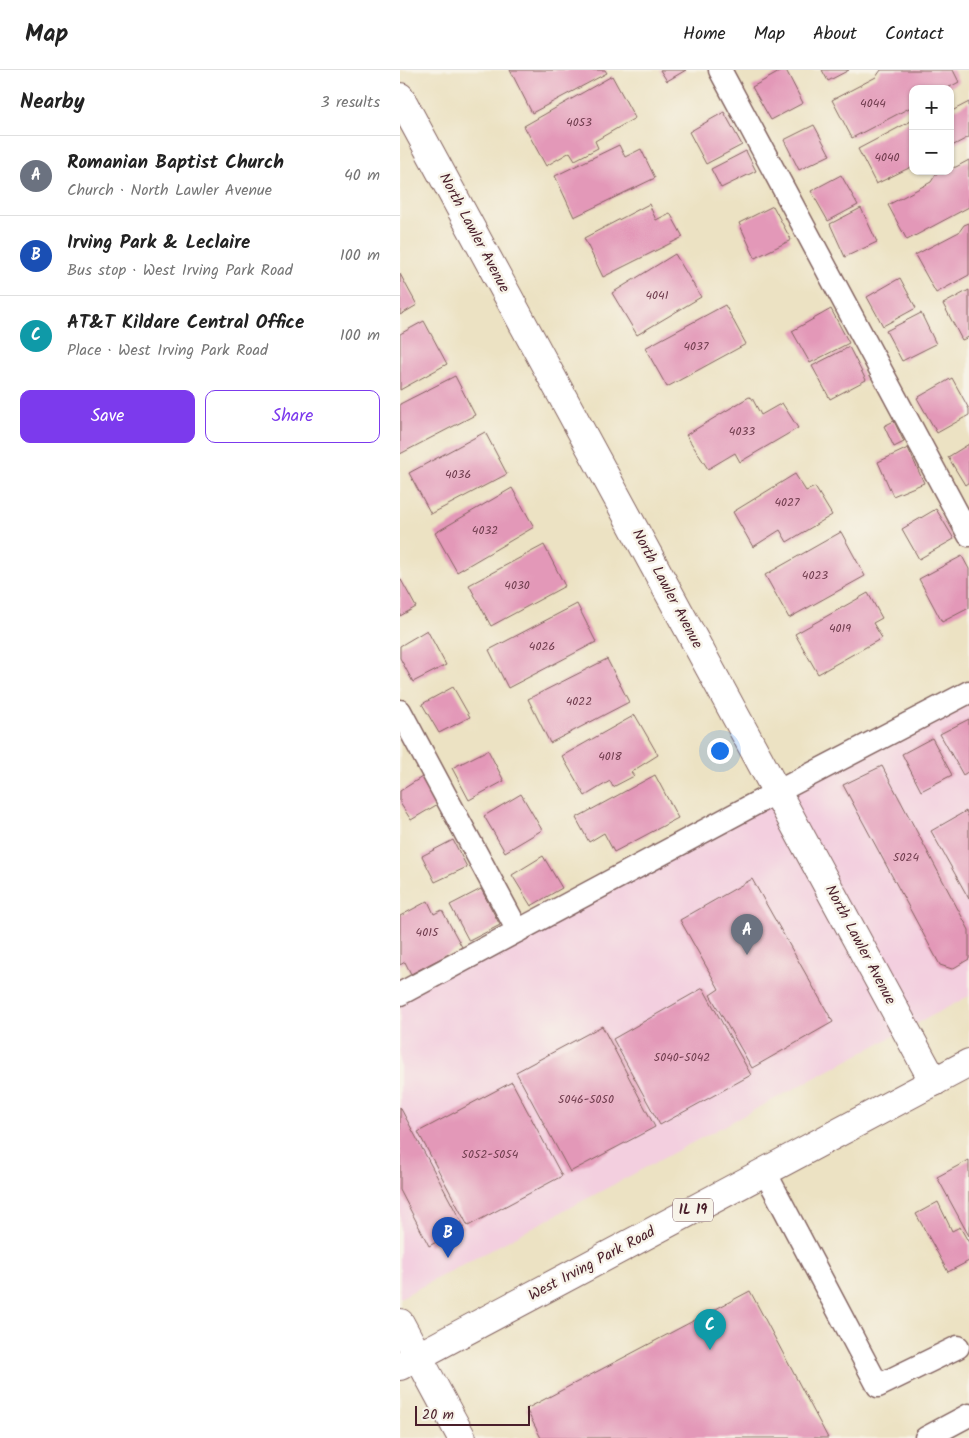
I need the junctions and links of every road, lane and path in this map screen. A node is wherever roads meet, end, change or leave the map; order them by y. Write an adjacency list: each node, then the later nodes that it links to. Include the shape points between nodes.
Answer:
1 (720, 70): 3 (lane)
2 (400, 97): 6 (street, North Lawler Avenue)
3 (969, 536)
4 (969, 692): 6 (lane)
5 (400, 711): 7 (lane)
6 (777, 792): 7 (lane); 10 (street, North Lawler Avenue)
7 (518, 931): 8 (lane)
8 (400, 994)
9 (969, 1063): 10 (street, West Irving Park Road / IL 19)
10 (934, 1082): 11 (street, West Irving Park Road / IL 19)
11 (765, 1172): 13 (lane, via 878,1386); 14 (street, West Irving Park Road / IL 19)
12 (400, 1323): 14 (street)
13 (958, 1347)
14 (409, 1361): 16 (street)
15 (969, 1415): 17 (lane)
16 (462, 1438)
17 (926, 1438)

